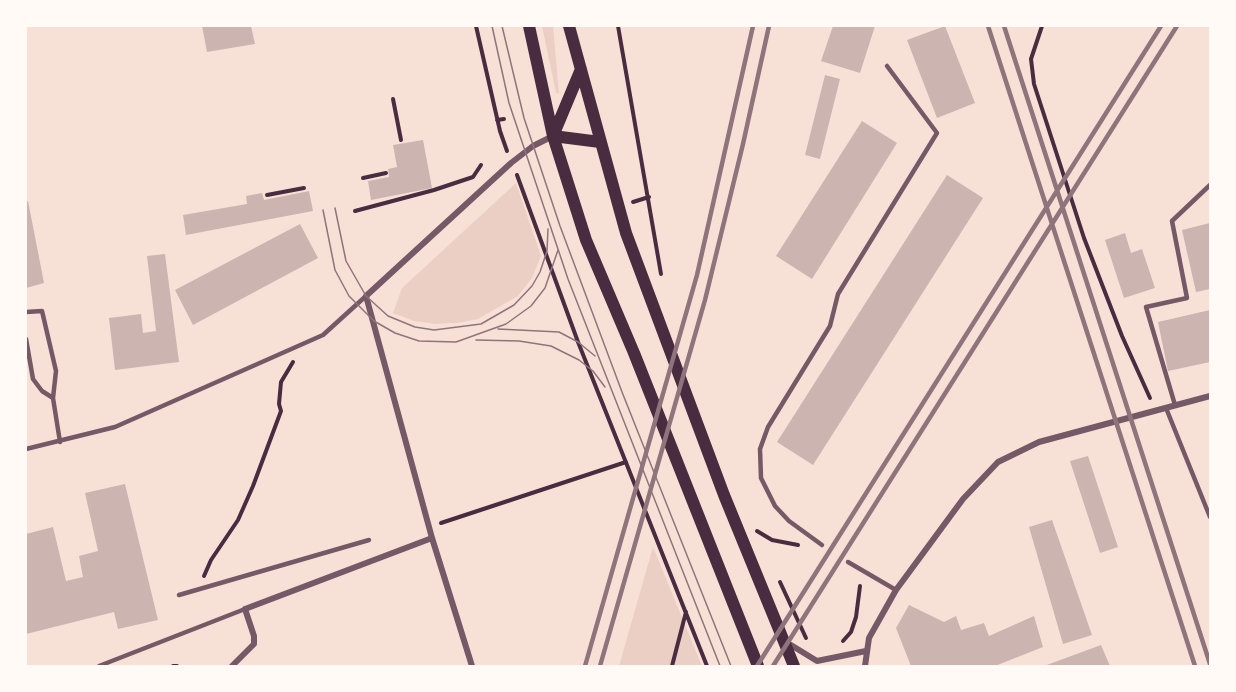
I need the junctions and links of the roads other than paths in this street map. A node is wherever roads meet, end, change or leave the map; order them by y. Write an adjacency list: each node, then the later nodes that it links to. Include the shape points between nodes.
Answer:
1 (529, 26): 5 (main road)
2 (569, 26): 4 (main road)
3 (887, 66): 20 (lane, via 937,132 838,294 830,326 768,428 760,449 761,478 775,506 799,530)
4 (581, 69): 5 (main road); 6 (main road)
5 (553, 136): 6 (main road); 8 (street, via 512,163); 30 (main road, via 586,240)
6 (600, 141): 25 (main road, via 626,233 657,320)
7 (1210, 185): 13 (lane, via 1172,221 1187,298 1146,307)
8 (366, 297): 15 (lane, via 323,335 115,427); 18 (street)
9 (26, 312): 12 (lane, via 42,311 56,371)
10 (26, 339): 12 (lane, via 33,379)
11 (1210, 396): 13 (street)
12 (53, 398): 15 (lane)
13 (1175, 405): 14 (street)
14 (1166, 408): 17 (lane); 22 (street, via 1039,442 998,462 963,499)
15 (60, 442): 16 (lane)
16 (26, 449)
17 (1210, 517)
18 (432, 537): 24 (street); 29 (street)
19 (369, 540): 23 (lane)
20 (822, 545)
21 (848, 562): 22 (lane)
22 (896, 590): 26 (street)
23 (179, 595)
24 (245, 609): 27 (lane); 28 (street, via 254,644)
25 (782, 639): 26 (street, via 817,661); 31 (main road)
26 (866, 651): 32 (street)
27 (99, 666)
28 (232, 666)
29 (472, 666)
30 (758, 666)
31 (794, 666)
32 (865, 666)

